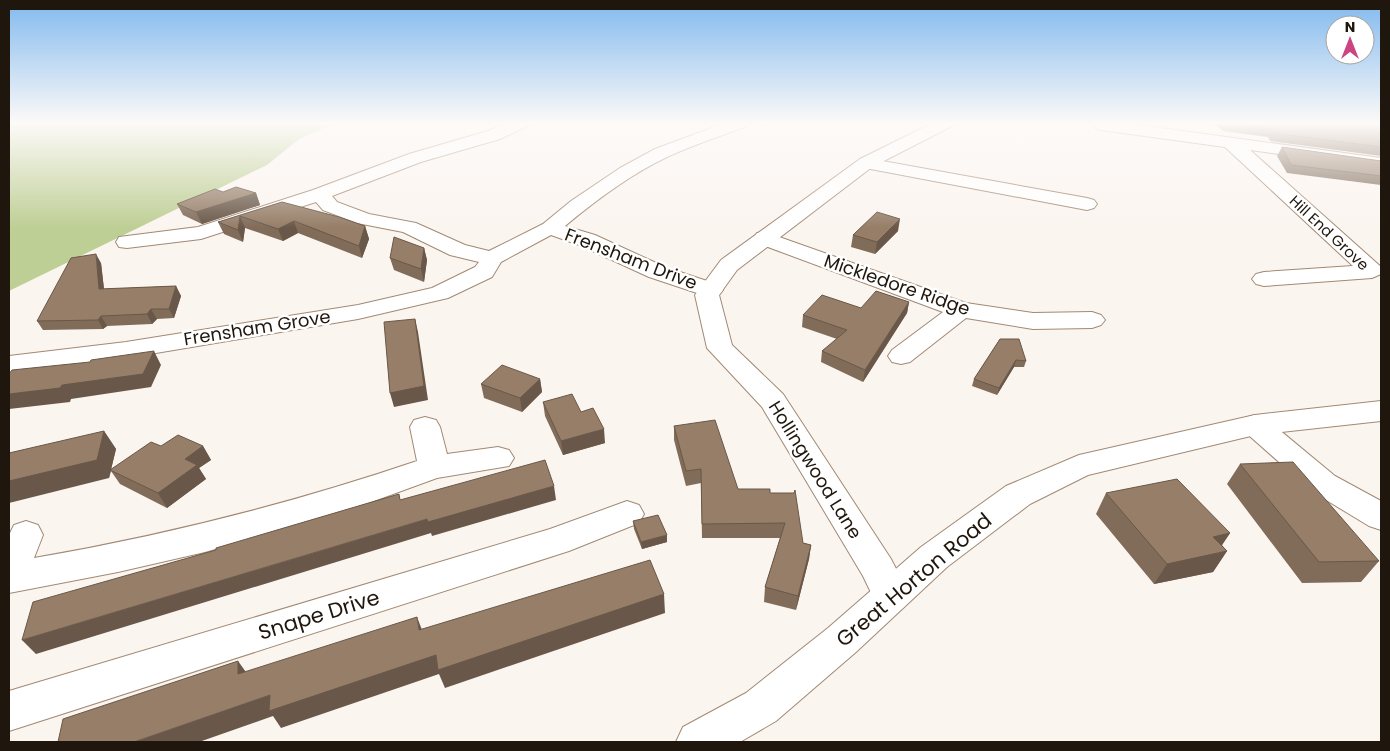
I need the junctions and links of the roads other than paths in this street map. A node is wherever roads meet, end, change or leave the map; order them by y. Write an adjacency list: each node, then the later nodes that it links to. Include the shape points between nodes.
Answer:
1 (415, 158): 8 (street)
2 (652, 158): 10 (street, Frensham Drive, via 578,205)
3 (876, 158): 6 (street)
4 (1247, 158): 15 (street, Hill End Grove, via 1372,272)
5 (1344, 158): 7 (street)
6 (866, 163): 9 (street); 11 (street)
7 (1381, 163)
8 (320, 194): 12 (street, via 200,233); 14 (street, via 330,206 364,220 408,227 458,250)
9 (1087, 204)
10 (550, 228): 13 (street, Frensham Drive); 16 (street, Frensham Drive, via 587,240 657,272)
11 (765, 238): 16 (street, via 729,265); 17 (street, Mickledore Ridge)
12 (127, 242)
13 (516, 244): 14 (street, Frensham Grove)
14 (492, 258): 20 (street, Frensham Grove, via 484,272 440,293 358,312 126,350)
15 (1264, 279)
16 (711, 290): 30 (street, Hollingwood Lane, via 707,295 720,348 773,401 878,569)
17 (961, 310): 18 (street, Mickledore Ridge, via 1033,321); 19 (street)
18 (1092, 320)
19 (901, 356)
20 (9, 364)
21 (1381, 411): 22 (street, Great Horton Road)
22 (1255, 425): 27 (street, via 1324,484); 30 (street, Great Horton Road, via 1079,466 1018,496 934,557)
23 (425, 426): 25 (street)
24 (498, 458): 25 (street)
25 (434, 467): 29 (street, via 340,500 205,538)
26 (627, 514): 31 (street, Snape Drive, via 557,541)
27 (1381, 517)
28 (26, 535): 29 (street)
29 (9, 578)
30 (891, 596): 32 (street, Great Horton Road, via 761,707)
31 (9, 711)
32 (698, 742)

